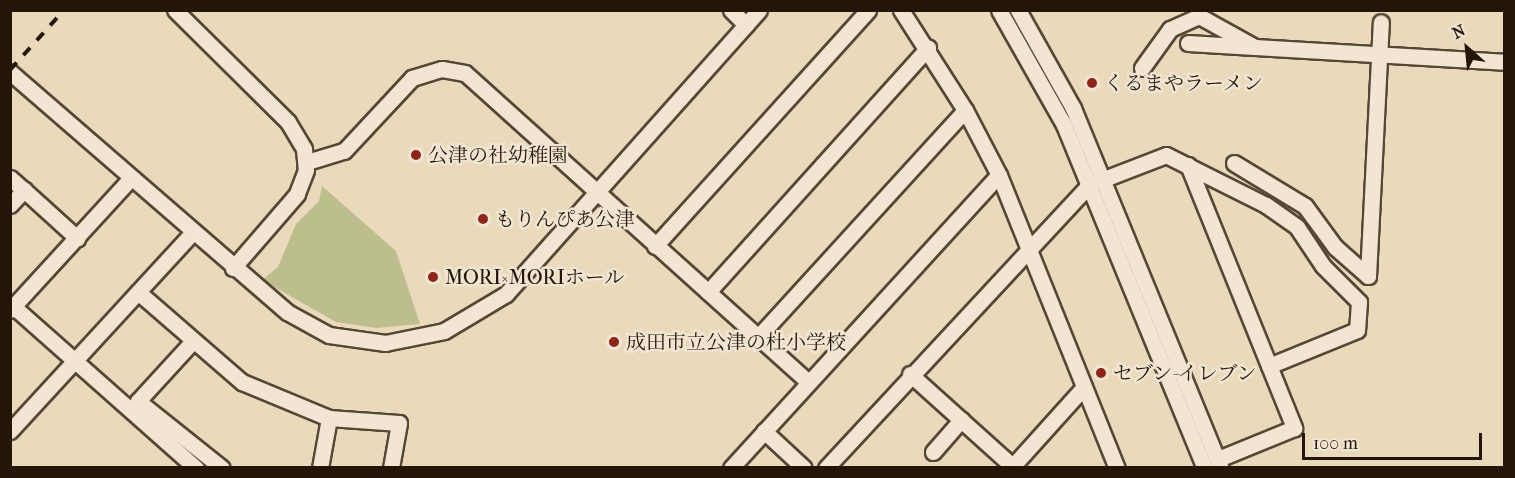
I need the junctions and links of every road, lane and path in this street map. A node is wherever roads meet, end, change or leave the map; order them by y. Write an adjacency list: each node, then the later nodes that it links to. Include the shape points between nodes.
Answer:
1 (175, 10): 19 (street, via 295,129)
2 (731, 10): 10 (street)
3 (759, 10): 10 (street)
4 (868, 10): 32 (street)
5 (901, 10): 13 (street)
6 (999, 10): 25 (street)
7 (1037, 10): 8 (street)
8 (1021, 15): 25 (street)
9 (1381, 22): 14 (street)
10 (746, 25): 27 (street)
11 (1188, 43): 12 (street)
12 (1254, 47): 14 (street); 16 (street, via 1199,16 1170,29)
13 (928, 48): 18 (street); 35 (street)
14 (1380, 55): 15 (street); 20 (street, via 1368,276 1335,247 1305,206)
15 (1504, 62)
16 (1142, 68)
17 (16, 76): 24 (street)
18 (965, 110): 22 (street); 37 (street)
19 (307, 162): 27 (street, via 344,151 412,78 454,70 474,81); 33 (street, via 297,194)
20 (1234, 163)
21 (1188, 165): 25 (street, via 1160,155); 40 (street); 40 (street, via 1297,227 1323,266 1359,302 1357,330)
22 (999, 175): 31 (street); 42 (street)
23 (10, 178): 26 (street)
24 (131, 178): 29 (street); 30 (street)
25 (1097, 181): 31 (street); 49 (street); 59 (street)
26 (24, 190): 28 (street); 30 (street)
27 (597, 193): 32 (street); 33 (street, via 506,294 461,323 408,341 361,341 316,330)
28 (10, 205)
29 (192, 233): 33 (street); 34 (street)
30 (77, 238): 36 (street)
31 (1028, 245): 41 (street); 43 (street)
32 (656, 246): 35 (street)
33 (233, 268)
34 (138, 292): 38 (street); 39 (street)
35 (708, 292): 37 (street)
36 (12, 309): 39 (street)
37 (758, 337): 42 (street)
38 (192, 342): 44 (street, via 242,382); 53 (street, via 138,401)
39 (73, 361): 47 (street); 52 (street)
40 (1269, 366): 49 (street, via 1294,428)
41 (910, 374): 45 (street); 58 (street)
42 (807, 381): 46 (street)
43 (1084, 387): 50 (street); 51 (street)
44 (329, 418): 54 (street); 55 (street, via 399,423)
45 (961, 420): 48 (street); 51 (street)
46 (764, 430): 56 (street); 57 (street)
47 (10, 431)
48 (933, 452)
49 (1220, 463)
50 (1111, 464)
51 (1011, 467)
52 (196, 468)
53 (222, 468)
54 (320, 468)
55 (391, 468)
56 (731, 468)
57 (804, 468)
58 (826, 468)
59 (1205, 468)

